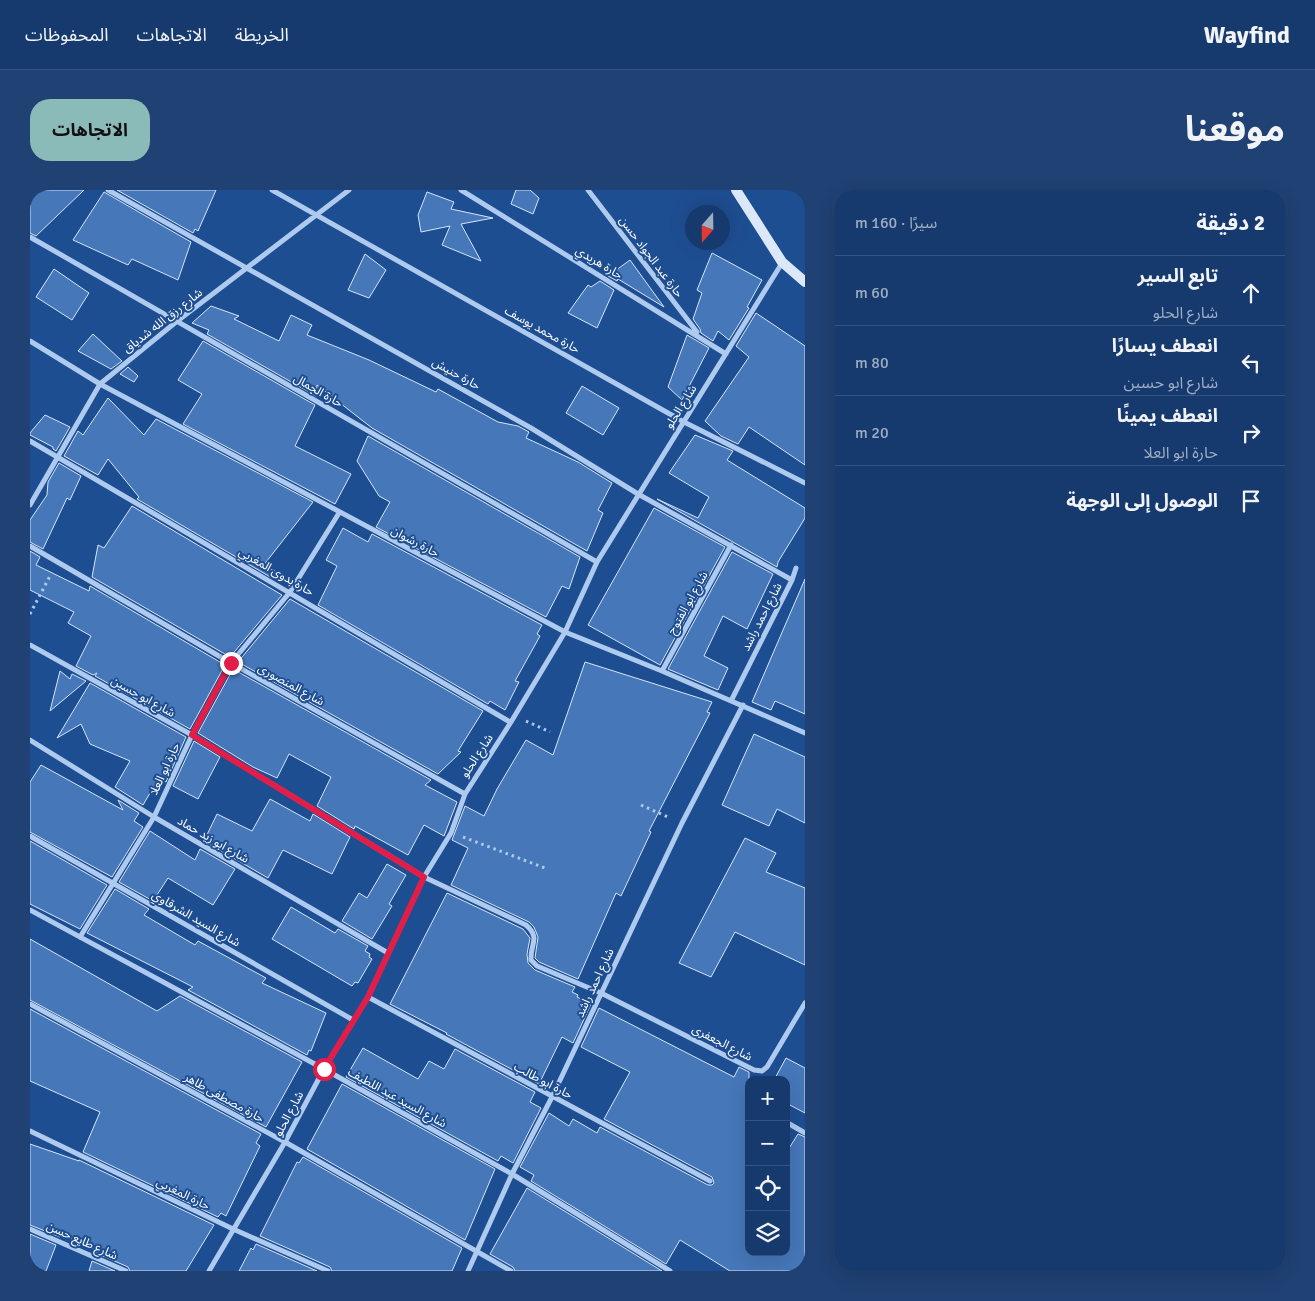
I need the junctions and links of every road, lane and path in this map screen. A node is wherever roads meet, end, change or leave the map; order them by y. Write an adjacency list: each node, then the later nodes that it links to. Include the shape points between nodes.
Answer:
1 (108, 190): 10 (street, حارة حنيش)
2 (272, 190): 7 (street, حارة محمد يوسف)
3 (349, 190): 7 (street, شارع رزق الله شدياق)
4 (461, 190): 13 (street, حارة هريدي)
5 (588, 190): 13 (street, حارة عبد الجواد حسن)
6 (736, 190): 9 (main road)
7 (317, 215): 10 (street, شارع رزق الله شدياق); 17 (street, حارة محمد يوسف)
8 (30, 237): 12 (street, حارة الجمال)
9 (782, 262): 11 (main road); 15 (street, شارع الحلو)
10 (247, 268): 12 (street, شارع رزق الله شدياق); 21 (street, حارة حنيش, via 531,428)
11 (805, 282)
12 (176, 322): 16 (street, شارع رزق الله شدياق); 27 (street, حارة الجمال)
13 (699, 336): 15 (street, حارة هريدي)
14 (30, 342): 16 (street, حارة رشوان)
15 (726, 354): 17 (street, شارع الحلو)
16 (100, 384): 19 (street, شارع رزق الله شدياق); 23 (street, حارة رشوان)
17 (684, 422): 20 (street, حارة محمد يوسف); 21 (street, شارع الحلو)
18 (30, 442): 19 (street, حارة بدوى المغربي)
19 (57, 457): 22 (street, شارع رزق الله شدياق); 30 (street, حارة بدوى المغربي)
20 (805, 483)
21 (638, 494): 24 (street, حارة حنيش); 27 (street, شارع الحلو)
22 (30, 505)
23 (339, 513): 30 (street, حارة ابو العلا); 32 (street, حارة رشوان)
24 (731, 545): 29 (street, حارة حنيش); 35 (street, شارع ابو الفتوح)
25 (30, 546): 26 (street, شارع المنصورى)
26 (57, 562): 31 (path); 34 (street, شارع المنصورى)
27 (598, 562): 32 (street, شارع الحلو)
28 (796, 568): 29 (street, شارع احمد راشد)
29 (792, 580): 36 (street, شارع احمد راشد)
30 (290, 592): 34 (street, حارة ابو العلا); 39 (street, حارة بدوى المغربي)
31 (30, 614)
32 (564, 632): 35 (street, حارة رشوان); 38 (street, شارع الحلو)
33 (30, 645): 42 (street, شارع ابو حسين)
34 (231, 663): 42 (street, حارة ابو العلا); 44 (street, شارع المنصورى)
35 (662, 671): 36 (street, حارة رشوان)
36 (731, 701): 37 (street, حارة رشوان)
37 (743, 705): 41 (street, حارة رشوان); 47 (street, شارع احمد راشد)
38 (515, 715): 39 (street, شارع الحلو); 40 (path)
39 (510, 722): 44 (street, شارع الحلو)
40 (550, 732)
41 (805, 733)
42 (192, 735): 46 (street, حارة ابو العلا); 51 (street, شارع ابو حسين)
43 (30, 740): 46 (street, شارع ابو زيد حماد)
44 (465, 794): 48 (street, شارع الحلو)
45 (641, 805): 47 (path)
46 (154, 817): 52 (street, حارة ابو العلا); 55 (street, شارع ابو زيد حماد)
47 (682, 823): 56 (street, شارع احمد راشد)
48 (451, 832): 50 (path); 51 (street, شارع الحلو)
49 (30, 836): 52 (street, شارع السيد الشرقاوي)
50 (545, 868)
51 (424, 877): 55 (street, شارع الحلو); 56 (street, شارع ابو حسين, via 526,925 535,937 530,960)
52 (112, 883): 54 (street, حارة ابو العلا); 60 (street, شارع السيد الشرقاوي)
53 (30, 910): 54 (street, شارع السيد عبد اللطيف)
54 (80, 937): 61 (street, شارع السيد عبد اللطيف)
55 (388, 954): 57 (street, شارع الحلو)
56 (601, 993): 58 (street, شارع الجعفرى, via 754,1070 762,1071); 62 (street, شارع احمد راشد)
57 (368, 997): 60 (street, شارع الحلو); 62 (street, حارة ابو طالب)
58 (805, 1003)
59 (30, 1004): 66 (street, حارة مصطفى طاهر)
60 (353, 1020): 61 (street, شارع الحلو)
61 (324, 1069): 66 (street, شارع الحلو); 67 (street, شارع السيد عبد اللطيف)
62 (552, 1097): 67 (street, شارع احمد راشد); 68 (street, حارة ابو طالب)
63 (790, 1124): 65 (street)
64 (30, 1131): 70 (street, حارة المغربي)
65 (805, 1133)
66 (285, 1142): 70 (street, شارع الحلو); 71 (street, حارة مصطفى طاهر)
67 (512, 1174): 71 (street, شارع احمد راشد); 77 (street, شارع السيد عبد اللطيف)
68 (710, 1181)
69 (30, 1229): 72 (street, شارع طايع حسن)
70 (234, 1229): 73 (street, شارع الحلو); 74 (street, حارة المغربي)
71 (477, 1253): 75 (street, شارع احمد راشد); 76 (street, حارة مصطفى طاهر)
72 (126, 1271)
73 (209, 1271)
74 (328, 1271)
75 (468, 1271)
76 (511, 1271)
77 (670, 1271)

